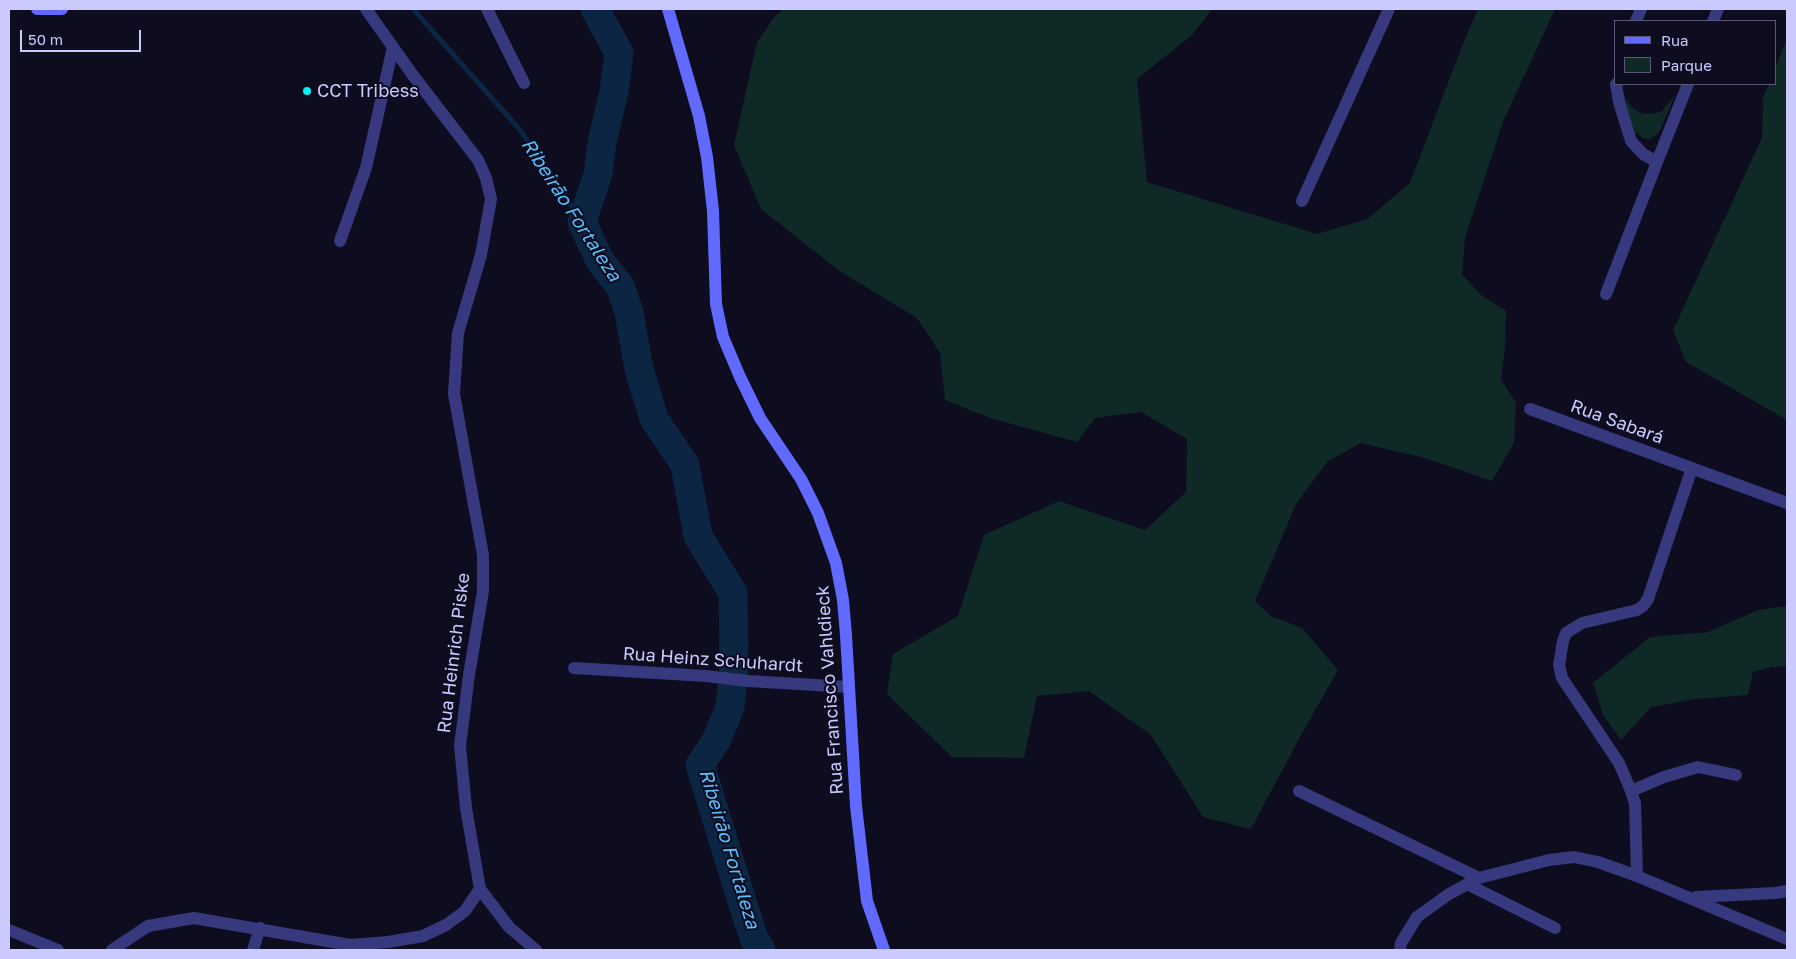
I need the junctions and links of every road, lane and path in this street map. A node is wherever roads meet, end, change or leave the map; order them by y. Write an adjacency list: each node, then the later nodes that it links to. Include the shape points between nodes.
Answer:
1 (36, 9): 2 (main road)
2 (62, 9)
3 (366, 9): 7 (street, Rua Heinrich Piske)
4 (487, 9): 8 (street)
5 (668, 9): 19 (main road, Rua Francisco Vahldieck, via 707,157 713,211 716,304 723,337 760,418 801,479 833,554 843,600)
6 (1389, 9): 12 (street)
7 (393, 47): 13 (street, via 366,168); 26 (street, Rua Heinrich Piske, via 478,160 491,199 481,255 458,333 454,394 483,554 483,591 460,746 466,808)
8 (524, 83)
9 (1616, 85): 11 (street, via 1631,141 1643,154)
10 (1688, 85): 11 (street)
11 (1657, 162): 14 (street)
12 (1302, 200)
13 (340, 241)
14 (1606, 294)
15 (1530, 409): 16 (street, Rua Sabará)
16 (1692, 468): 17 (street, Rua Sabará); 22 (street, via 1643,606 1582,623 1566,633 1562,641 1559,665 1562,678 1619,763)
17 (1787, 503)
18 (574, 668): 19 (street, Rua Heinz Schuhardt)
19 (849, 687): 37 (main road, Rua Francisco Vahldieck, via 856,806 867,901)
20 (1736, 775): 22 (street, via 1698,767)
21 (1300, 791): 24 (street)
22 (1631, 791): 23 (street)
23 (1637, 876): 24 (street, via 1598,862 1574,858 1549,860); 28 (street)
24 (1480, 878): 25 (street)
25 (1467, 884): 30 (street); 38 (street, via 1417,917)
26 (480, 889): 29 (street, via 465,911 423,936 350,944); 36 (street, via 509,927)
27 (1787, 891): 28 (street)
28 (1691, 897): 32 (street)
29 (260, 928): 34 (street, via 194,918 148,926); 35 (street)
30 (1555, 928)
31 (9, 930): 33 (street)
32 (1787, 939)
33 (58, 950)
34 (112, 950)
35 (253, 950)
36 (536, 950)
37 (884, 950)
38 (1400, 950)

